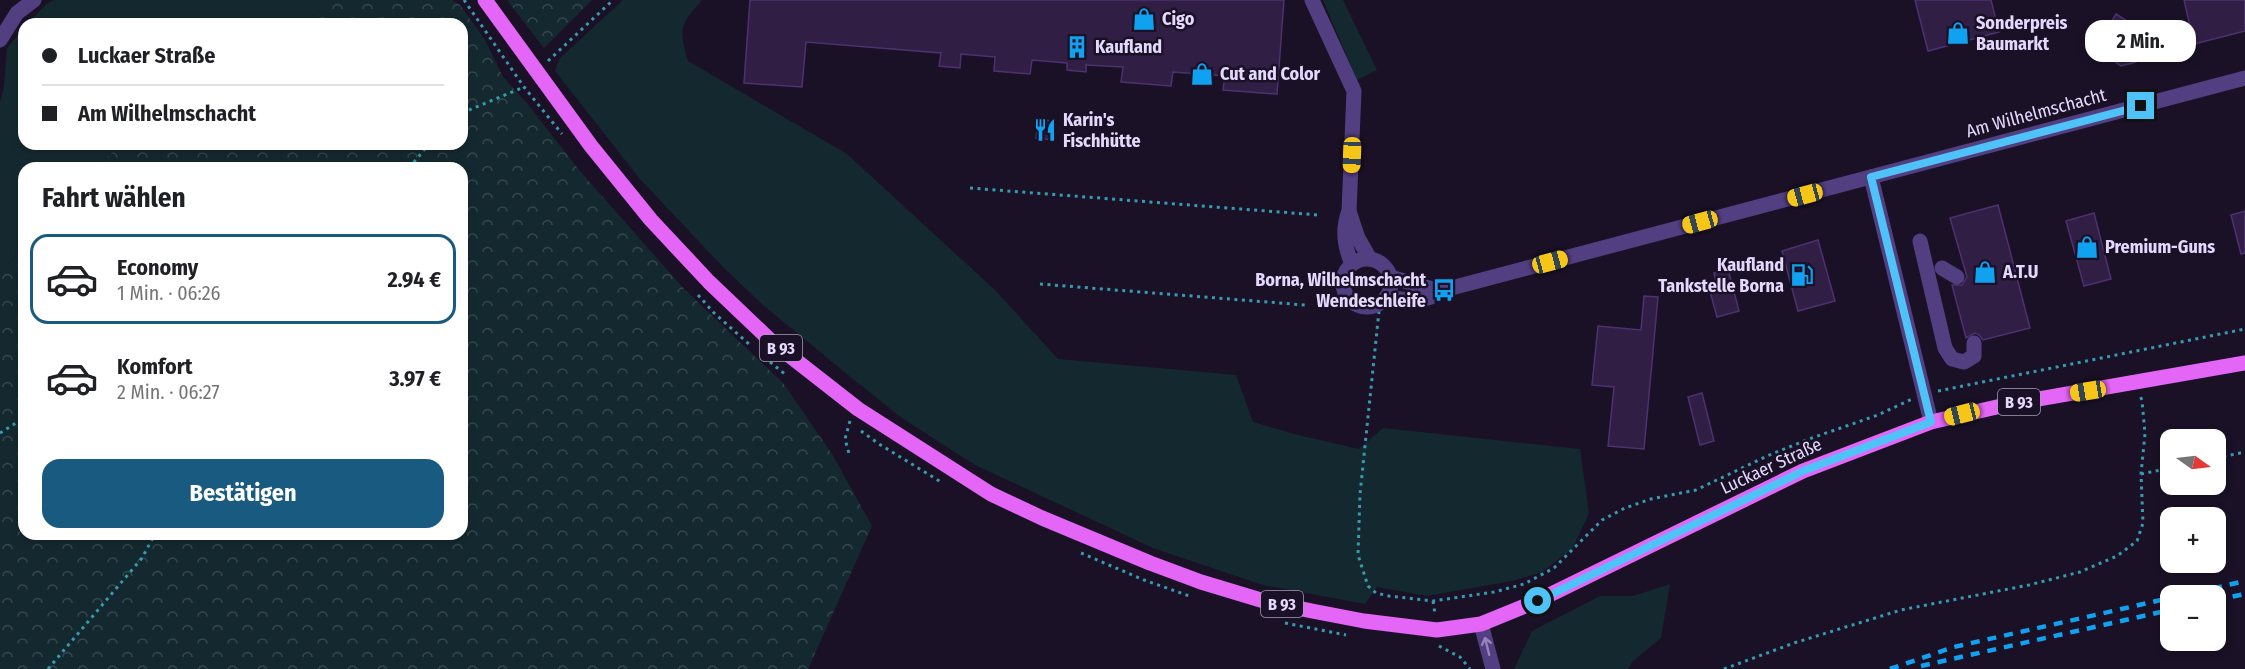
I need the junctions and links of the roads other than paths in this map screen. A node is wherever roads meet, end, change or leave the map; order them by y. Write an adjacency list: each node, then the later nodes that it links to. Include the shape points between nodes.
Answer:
1 (34, 0): 4 (street, via 17,13)
2 (485, 0): 19 (main road, Luckaer Straße / B 93, via 591,146 651,220 709,282 854,416 991,494 1150,564 1229,591 1364,621 1437,630)
3 (1312, 0): 7 (street, via 1354,91)
4 (0, 40)
5 (2245, 78): 6 (street, Am Wilhelmschacht)
6 (1871, 177): 14 (street, Am Wilhelmschacht); 18 (street)
7 (1349, 211): 9 (street); 10 (street, via 1344,223 1345,242)
8 (1920, 241): 16 (street, via 1945,348 1952,359 1964,362 1974,356)
9 (1370, 259): 10 (street); 12 (street, via 1384,266)
10 (1352, 264): 15 (street, Am Wilhelmschacht, via 1344,274 1346,294 1362,306 1373,306)
11 (1942, 268): 13 (street)
12 (1390, 277): 14 (street); 15 (street, via 1390,288)
13 (1957, 277)
14 (1440, 291): 15 (street, Am Wilhelmschacht, via 1424,301)
15 (1382, 300)
16 (1974, 343)
17 (2245, 363): 18 (main road, Luckaer Straße / B 93, via 2010,404)
18 (1931, 422): 19 (main road, Luckaer Straße / B 93, via 1810,468 1538,601)
19 (1481, 624): 20 (street, one-way to 19)
20 (1493, 669)

